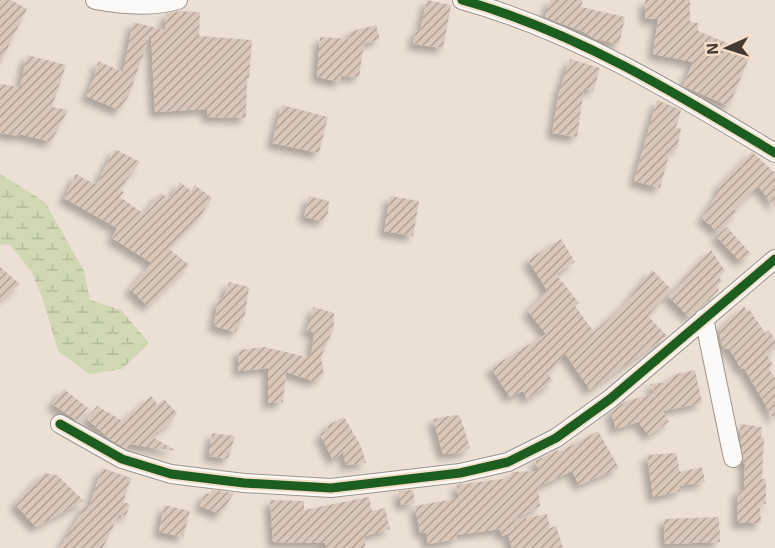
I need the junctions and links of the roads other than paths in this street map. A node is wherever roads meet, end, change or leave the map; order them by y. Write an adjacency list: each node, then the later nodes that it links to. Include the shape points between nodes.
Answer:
1 (95, 0): 2 (street, via 120,5)
2 (178, 0)
3 (462, 0): 4 (street)
4 (499, 5): 5 (street, via 641,73)
5 (775, 153)
6 (775, 259): 7 (street)
7 (704, 318): 8 (street, via 610,399 556,438 508,462 460,473 331,488 244,483 171,474 122,459); 9 (street)
8 (60, 424)
9 (734, 458)

